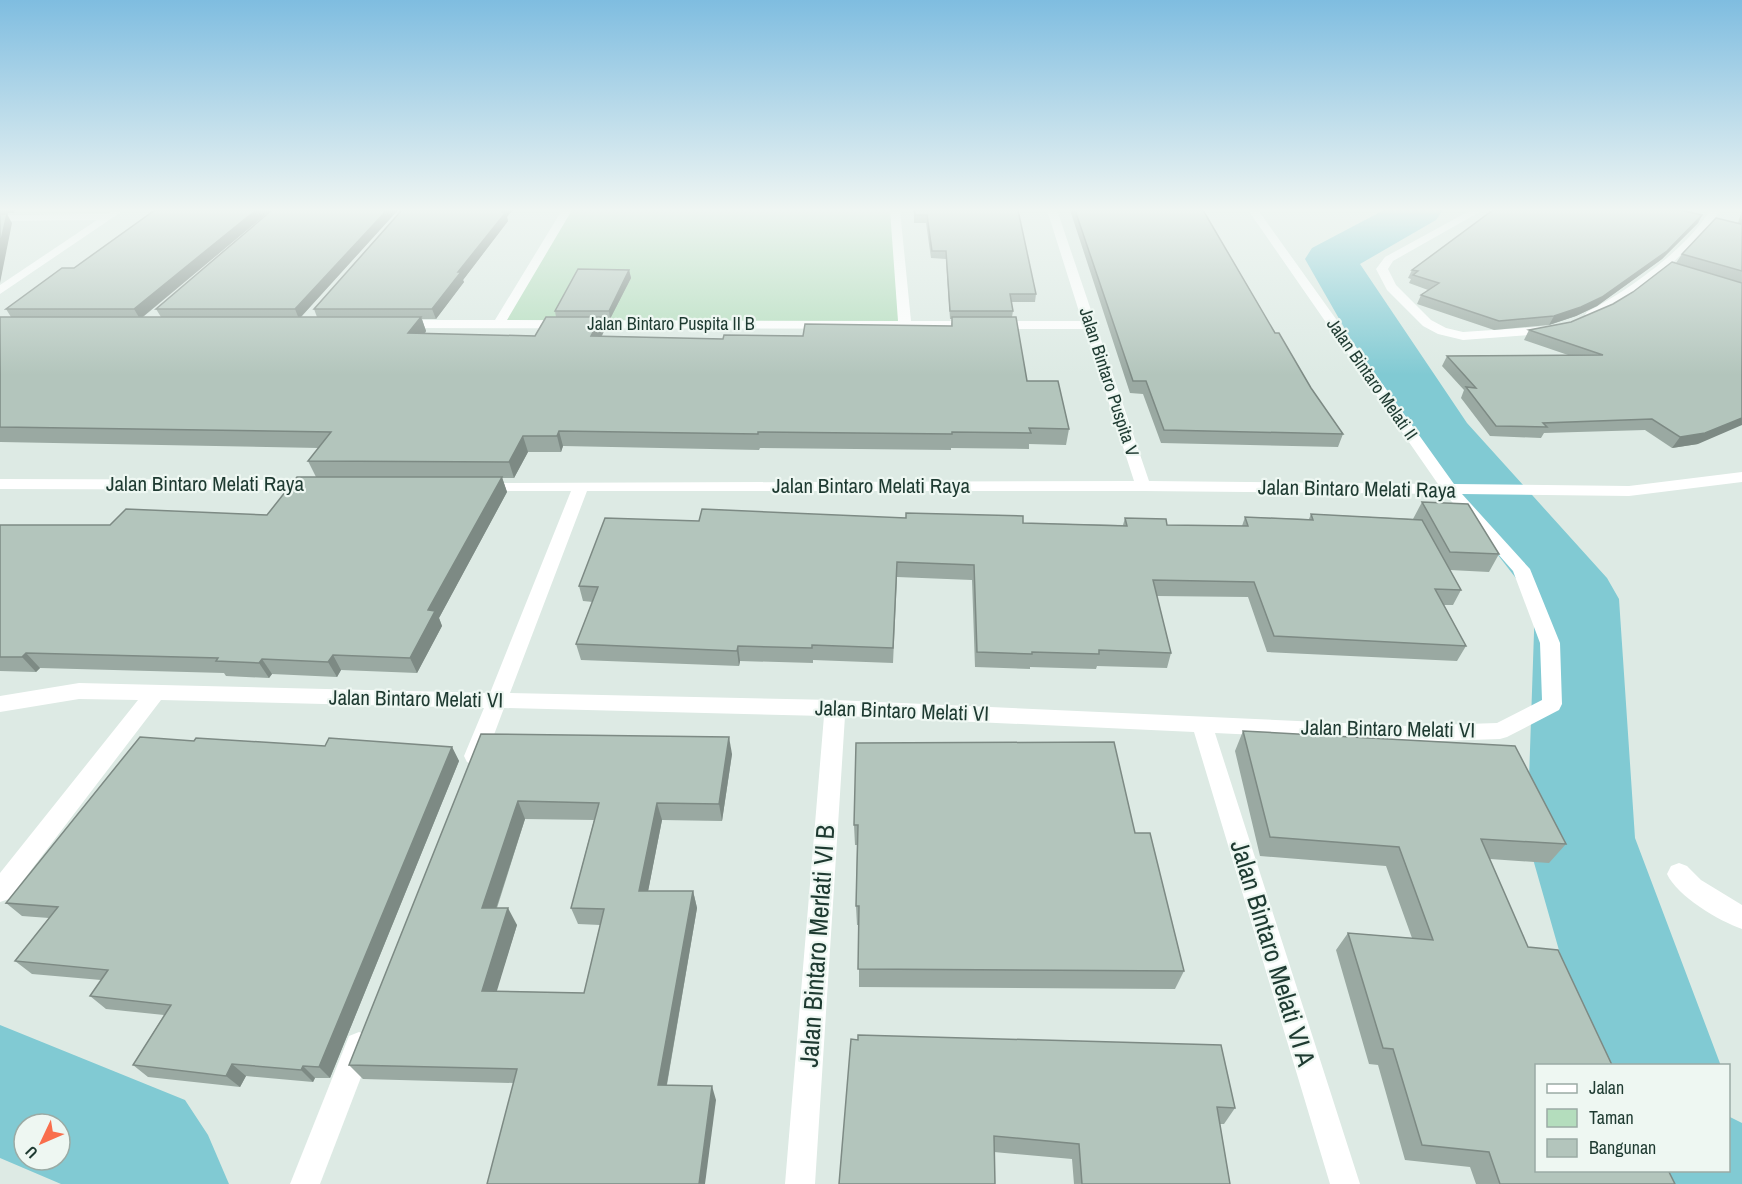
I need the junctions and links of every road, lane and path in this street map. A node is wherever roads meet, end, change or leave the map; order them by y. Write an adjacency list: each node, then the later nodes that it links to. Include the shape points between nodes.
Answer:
1 (37, 265): 8 (street)
2 (534, 265): 10 (street)
3 (900, 265): 11 (street)
4 (1070, 265): 12 (street, Jalan Bintaro Puspita V)
5 (1292, 265): 19 (street, Jalan Bintaro Melati II)
6 (1385, 265): 7 (street, via 1382,269 1391,287 1427,323 1442,332 1493,336 1559,329 1611,306)
7 (1672, 265)
8 (0, 290)
9 (385, 324): 10 (street, Jalan Bintaro Puspita II B)
10 (499, 324): 11 (street, Jalan Bintaro Puspita II B)
11 (905, 324): 12 (street, Jalan Bintaro Puspita II B)
12 (1090, 325): 17 (street, Jalan Bintaro Puspita V)
13 (1742, 477): 19 (street, Jalan Bintaro Melati Raya, via 1629,490)
14 (0, 484): 15 (street, Jalan Bintaro Melati Raya)
15 (332, 485)
16 (462, 486): 18 (street, Jalan Bintaro Melati Raya)
17 (1143, 486): 18 (street, Jalan Bintaro Melati Raya); 19 (street, Jalan Bintaro Melati Raya)
18 (580, 487): 21 (street)
19 (1450, 490): 24 (street, Jalan Bintaro Melati VI, via 1521,569 1550,643 1552,704 1500,731 1407,734)
20 (156, 693): 21 (street, Jalan Bintaro Melati VI); 22 (street, Jalan Bintaro Melati VI, via 78,691); 27 (street)
21 (496, 702): 23 (street, Jalan Bintaro Melati VI); 25 (street)
22 (0, 704)
23 (835, 708): 24 (street, Jalan Bintaro Melati VI); 31 (street, Jalan Bintaro Merlati VI B)
24 (1201, 723): 32 (street, Jalan Bintaro Melati VI A)
25 (466, 778)
26 (1679, 874): 28 (street, via 1693,888)
27 (0, 891)
28 (1742, 918)
29 (366, 1030): 30 (street)
30 (304, 1184)
31 (800, 1184)
32 (1345, 1184)

